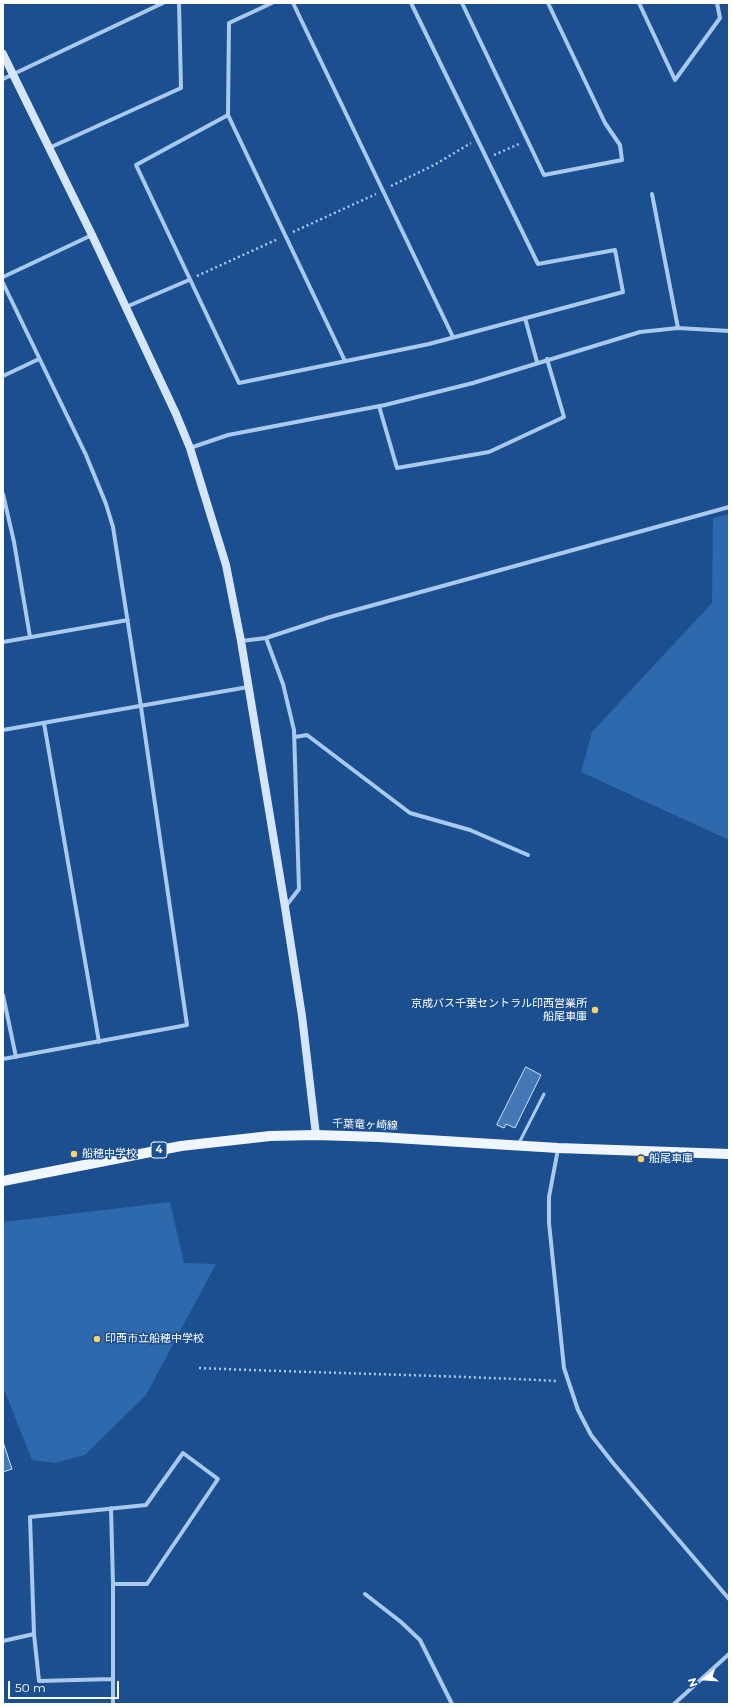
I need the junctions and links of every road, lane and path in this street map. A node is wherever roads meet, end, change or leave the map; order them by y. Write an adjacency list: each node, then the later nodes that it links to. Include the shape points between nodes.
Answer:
1 (163, 3): 11 (street)
2 (179, 3): 16 (street, via 180,88)
3 (272, 3): 13 (street, via 229,23)
4 (293, 3): 18 (street)
5 (411, 3): 14 (street)
6 (462, 3): 15 (street)
7 (548, 3): 15 (street, via 605,124 620,145 622,160 544,175)
8 (639, 3): 9 (street, via 675,80 720,18)
9 (717, 3)
10 (3, 54): 11 (street)
11 (12, 74): 12 (street); 16 (street)
12 (3, 79)
13 (228, 115): 21 (street); 23 (street, via 136,165)
14 (477, 139): 17 (street); 18 (path, via 436,164)
15 (527, 140): 17 (path)
16 (49, 148): 20 (street)
17 (487, 159): 26 (street, via 538,264 615,250 623,292)
18 (383, 190): 21 (path); 29 (street)
19 (652, 194): 27 (street)
20 (92, 235): 22 (street); 25 (street)
21 (285, 236): 23 (path); 32 (street)
22 (3, 277)
23 (189, 280): 25 (street); 32 (street, via 239,383)
24 (3, 283): 30 (street)
25 (126, 307): 36 (street)
26 (525, 318): 29 (street); 33 (street)
27 (678, 328): 28 (street); 31 (street, via 640,332)
28 (729, 331)
29 (453, 337): 32 (street)
30 (40, 359): 34 (street); 39 (street, via 86,455 106,504 115,538)
31 (547, 359): 33 (street); 35 (street, via 564,417 489,452 397,468)
32 (345, 361)
33 (537, 362): 35 (street, via 473,383)
34 (3, 376)
35 (379, 406): 36 (street, via 228,434)
36 (190, 448): 42 (street, via 226,564)
37 (3, 494): 40 (street)
38 (729, 507): 41 (street, via 330,617)
39 (128, 620): 40 (street); 45 (street)
40 (30, 637): 43 (street)
41 (266, 638): 42 (street); 48 (street, via 282,684)
42 (242, 641): 44 (street)
43 (3, 642)
44 (249, 687): 45 (street); 50 (street)
45 (141, 707): 46 (street); 52 (street, via 187,1025)
46 (44, 723): 47 (street); 52 (street)
47 (3, 730)
48 (294, 737): 49 (street, via 307,735 410,813 470,830); 50 (street, via 300,889)
49 (528, 855)
50 (284, 907): 56 (street, via 302,1016)
51 (3, 995): 53 (street)
52 (99, 1042): 53 (street)
53 (16, 1057): 54 (street)
54 (3, 1059)
55 (544, 1094): 57 (lane)
56 (316, 1135): 57 (main road, 千葉竜ヶ崎線 / 4); 60 (main road, 千葉竜ヶ崎線 / 4, via 257,1136 201,1143)
57 (518, 1145): 58 (main road, 千葉竜ヶ崎線 / 4)
58 (558, 1148): 59 (main road, 千葉竜ヶ崎線 / 4); 62 (street, via 549,1197 549,1223 564,1368)
59 (729, 1154)
60 (3, 1181)
61 (200, 1368): 62 (path)
62 (569, 1381): 66 (street, via 578,1410 592,1435)
63 (111, 1508): 64 (street); 64 (street, via 146,1505 183,1453 218,1479 147,1584); 67 (street, via 30,1516)
64 (113, 1584): 70 (street)
65 (365, 1594): 72 (street, via 420,1640)
66 (729, 1599)
67 (34, 1634): 68 (street); 70 (street, via 39,1681)
68 (3, 1641)
69 (729, 1654): 73 (street)
70 (113, 1679): 71 (street)
71 (113, 1704)
72 (452, 1704)
73 (674, 1704)

